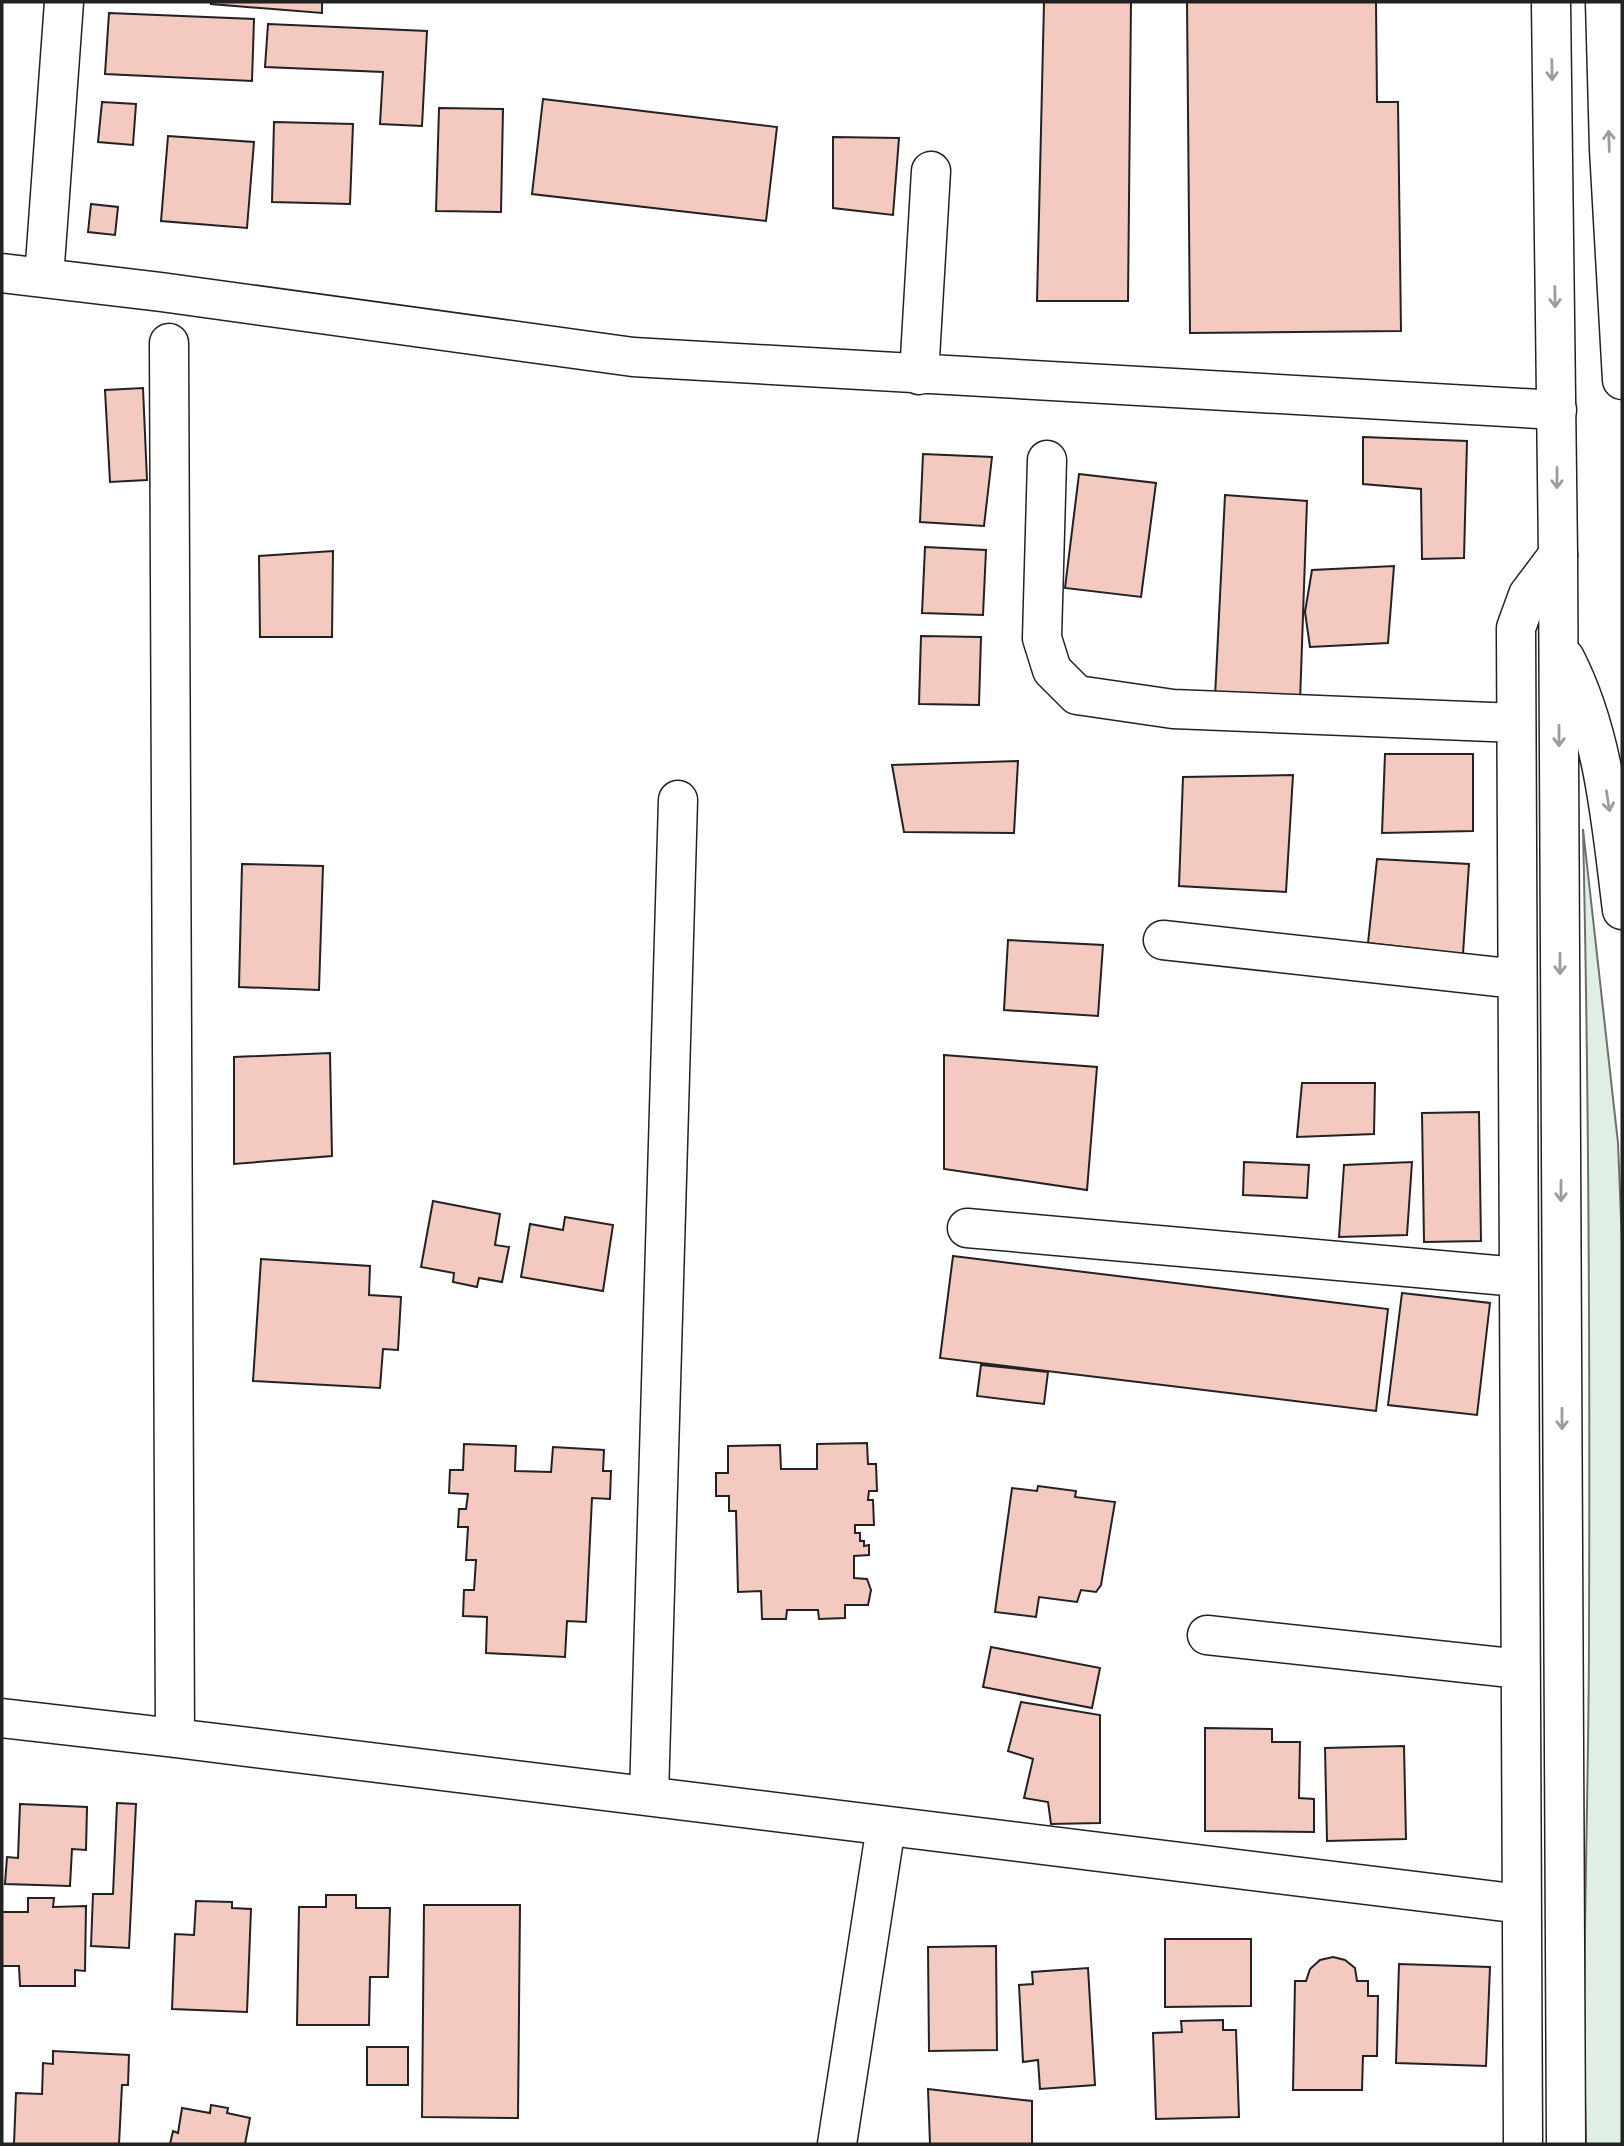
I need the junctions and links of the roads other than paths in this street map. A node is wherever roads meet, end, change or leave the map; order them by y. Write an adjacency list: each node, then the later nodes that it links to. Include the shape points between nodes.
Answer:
1 (64, 2): 6 (main road)
2 (1551, 2): 10 (main road, one-way to 10)
3 (1605, 2): 9 (main road, one-way to 3)
4 (931, 171): 8 (main road)
5 (2, 273): 6 (main road)
6 (44, 278): 8 (main road, via 634,358)
7 (169, 343): 24 (main road)
8 (919, 375): 10 (main road)
9 (1622, 380)
10 (1557, 410): 12 (main road, one-way to 12)
11 (1047, 460): 14 (main road, via 1042,638 1052,670 1077,695 1172,709)
12 (1558, 555): 13 (main road); 14 (main road, via 1528,596 1516,628)
13 (1558, 643): 16 (main road, one-way to 16, via 1593,728); 30 (main road, one-way to 30)
14 (1516, 723): 18 (main road)
15 (678, 800): 25 (main road)
16 (1622, 909)
17 (1163, 940): 18 (main road)
18 (1517, 979): 20 (main road)
19 (967, 1228): 20 (main road)
20 (1518, 1277): 22 (main road)
21 (1207, 1634): 22 (main road)
22 (1520, 1669): 27 (main road)
23 (2, 1718): 24 (main road)
24 (175, 1738): 25 (main road)
25 (649, 1796): 26 (main road)
26 (886, 1826): 27 (main road); 28 (main road)
27 (1521, 1904): 29 (main road)
28 (837, 2144)
29 (1523, 2144)
30 (1566, 2144)

